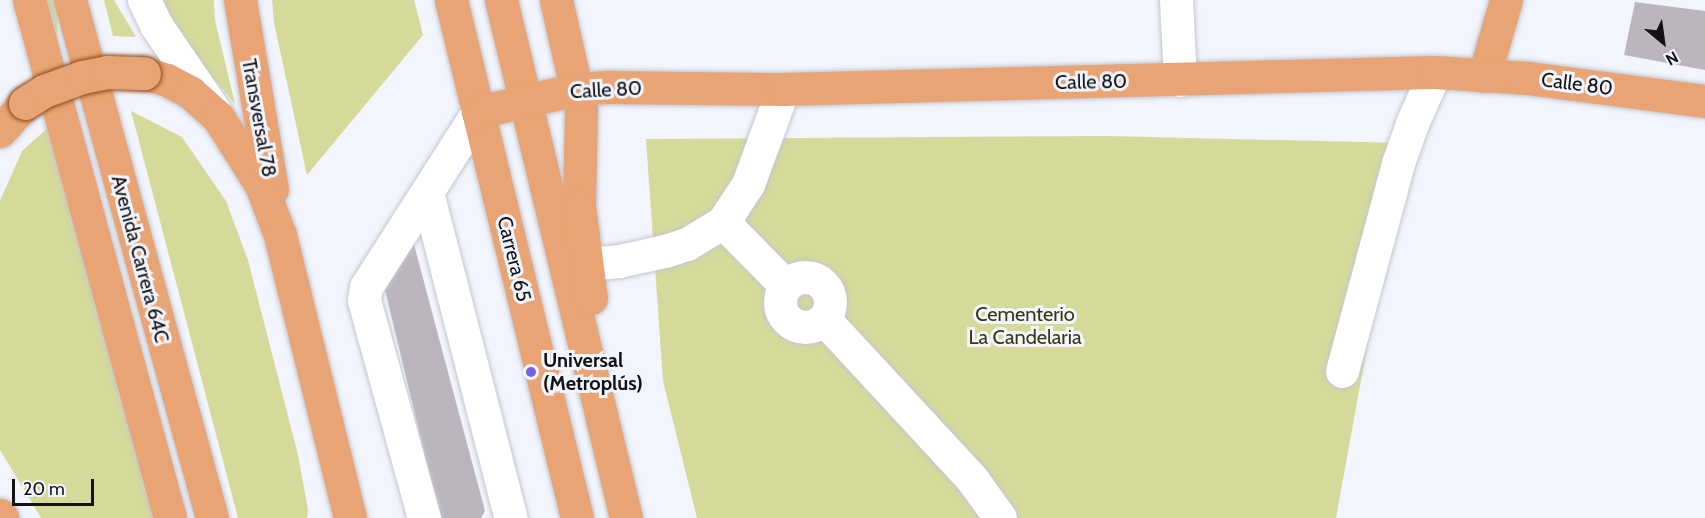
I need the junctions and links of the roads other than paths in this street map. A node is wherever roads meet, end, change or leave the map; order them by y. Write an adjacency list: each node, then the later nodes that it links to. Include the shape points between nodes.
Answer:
1 (29, 0): 27 (main road, Avenida Carrera 64C)
2 (70, 0): 28 (main road, Avenida Carrera 64C)
3 (144, 0): 18 (street, via 156,25)
4 (240, 0): 22 (main road, Transversal 78)
5 (451, 0): 17 (main road, Carrera 65)
6 (501, 0): 15 (main road)
7 (556, 0): 13 (main road)
8 (1176, 0): 12 (street)
9 (1506, 0): 11 (main road)
10 (1435, 72): 11 (main road, Calle 80); 12 (main road, Calle 80); 24 (street, via 1398,163)
11 (1484, 76): 16 (main road, Calle 80)
12 (1180, 80): 14 (main road, Calle 80)
13 (577, 89): 14 (main road, Calle 80); 15 (main road, Calle 80); 23 (main road, via 581,132 579,197)
14 (783, 90): 21 (street, via 748,184)
15 (524, 101): 17 (main road, Calle 80); 25 (main road)
16 (1705, 101)
17 (478, 112): 20 (street); 31 (main road, Carrera 65)
18 (218, 117): 19 (main road, bridge, via 191,93 167,80 106,72 44,91 25,103); 22 (main road, via 261,185)
19 (0, 131)
20 (427, 192): 29 (street, via 366,287 364,300); 30 (street)
21 (723, 222): 23 (street, via 687,244 665,251); 33 (street, via 785,285 779,304 787,321 806,327 824,319 972,479)
22 (280, 235): 26 (main road)
23 (586, 264): 25 (main road)
24 (1342, 371)
25 (610, 454): 32 (main road)
26 (350, 516)
27 (170, 518)
28 (212, 518)
29 (424, 518)
30 (511, 518)
31 (577, 518)
32 (626, 518)
33 (1000, 518)

